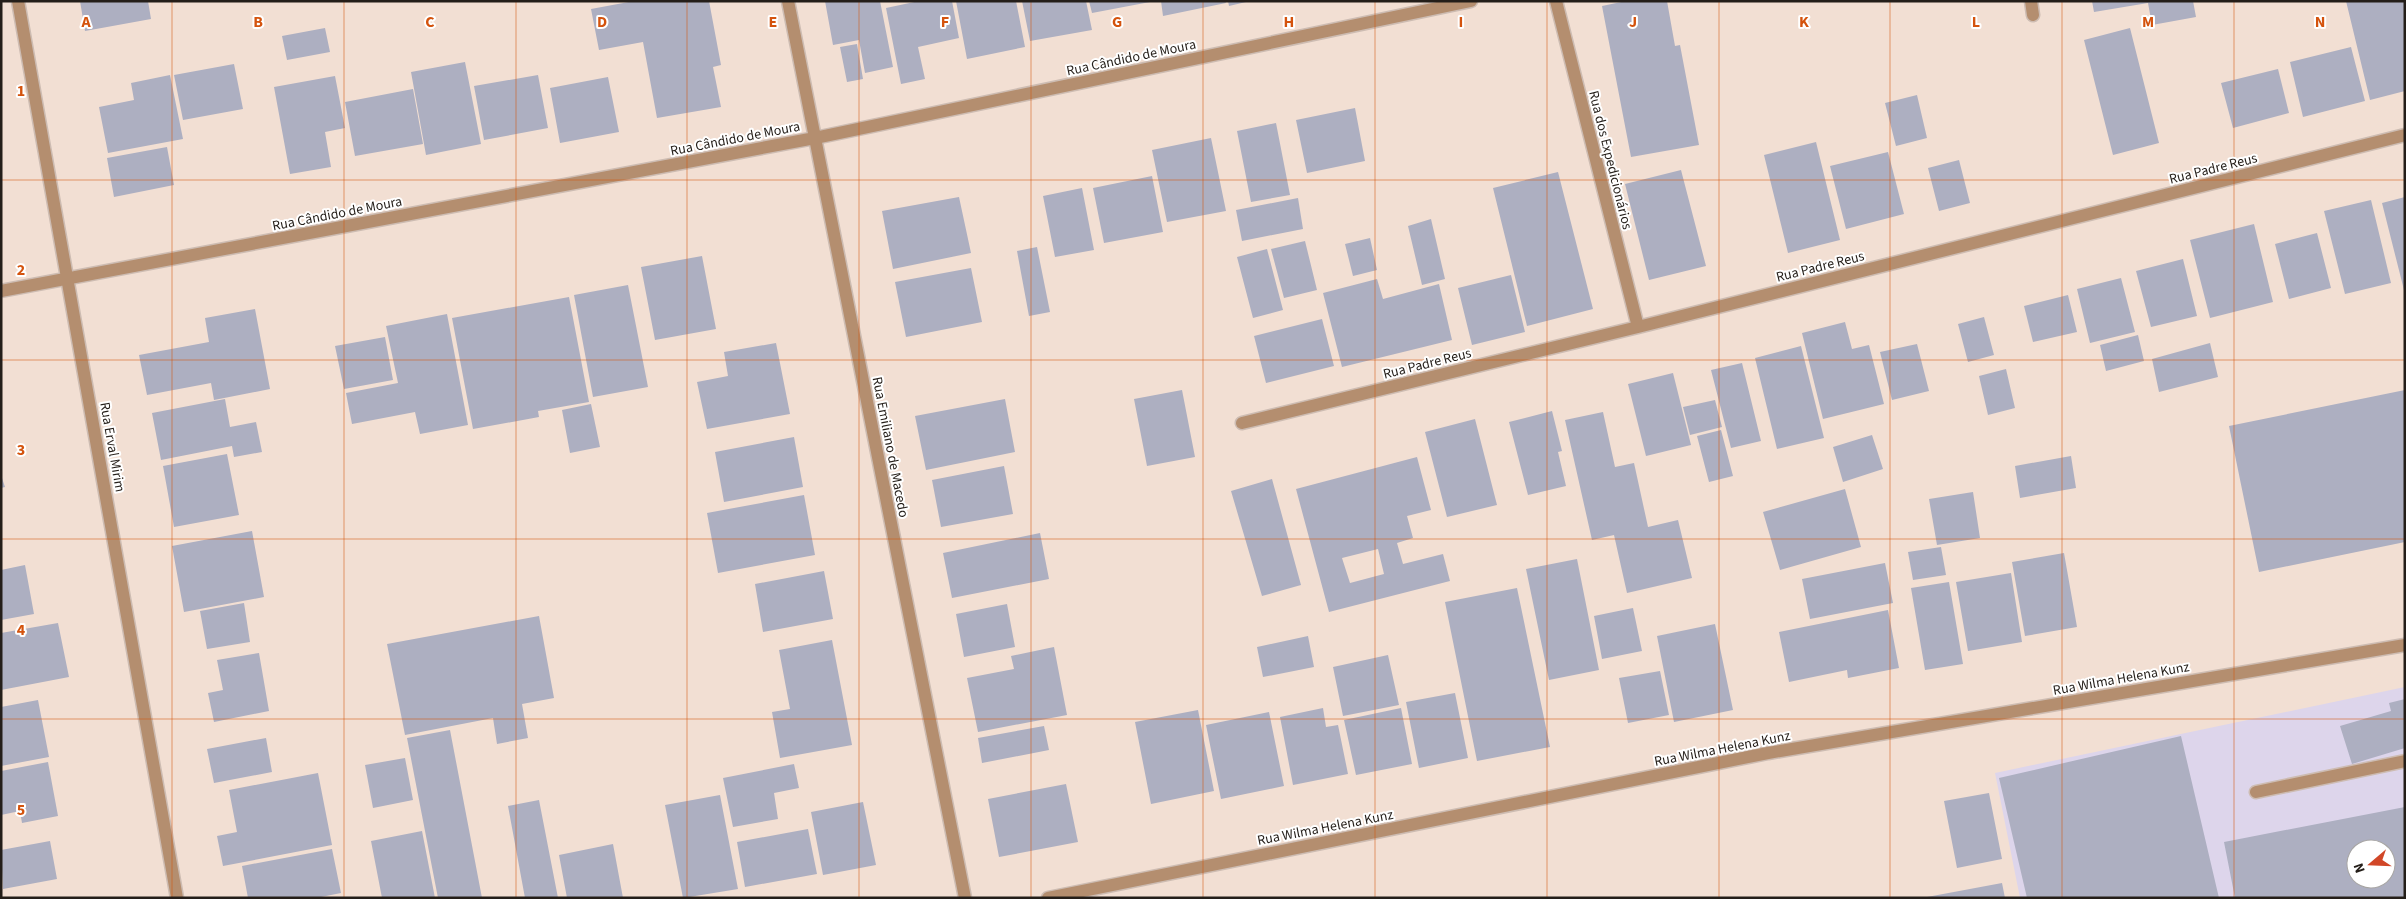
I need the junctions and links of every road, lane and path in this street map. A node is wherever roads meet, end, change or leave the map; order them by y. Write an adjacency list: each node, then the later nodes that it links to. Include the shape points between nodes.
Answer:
1 (18, 1): 9 (street, Rua Erval Mirim)
2 (788, 1): 8 (street, Rua Emiliano de Macedo)
3 (1471, 1): 8 (street, Rua Cândido de Moura)
4 (1556, 1): 11 (street, Rua dos Expedicionários)
5 (2031, 1): 6 (street)
6 (2033, 15)
7 (2405, 135): 11 (street, Rua Padre Reus)
8 (815, 138): 9 (street, Rua Cândido de Moura); 17 (street, Rua Emiliano de Macedo)
9 (68, 279): 10 (street, Rua Cândido de Moura); 16 (street, Rua Erval Mirim)
10 (1, 291)
11 (1638, 327): 12 (street, Rua Padre Reus)
12 (1242, 424)
13 (2405, 645): 18 (street, Rua Wilma Helena Kunz, via 1768,753)
14 (2405, 761): 15 (street)
15 (2256, 792)
16 (177, 898)
17 (965, 898)
18 (1048, 898)

